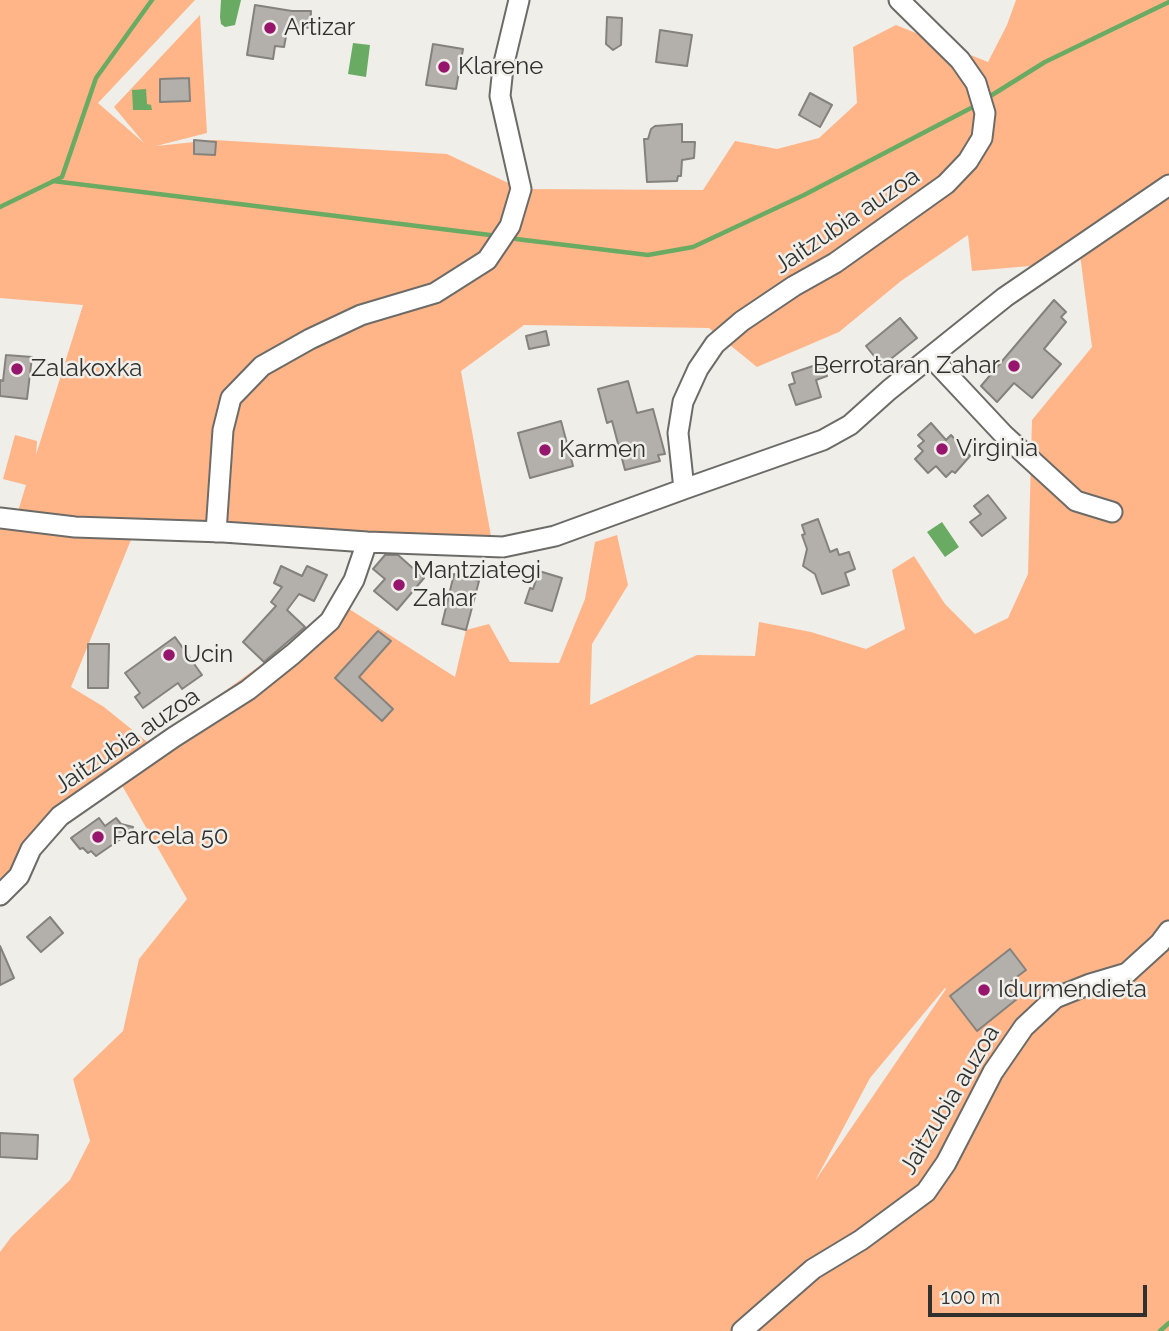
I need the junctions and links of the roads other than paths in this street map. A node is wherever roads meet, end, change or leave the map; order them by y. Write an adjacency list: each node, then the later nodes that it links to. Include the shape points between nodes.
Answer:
1 (519, 0): 8 (street, via 500,96 521,189 510,226 487,260 435,293 361,315 310,339 262,366 231,398 223,430)
2 (899, 0): 5 (street, Jaitzubia auzoa, via 960,60 976,83 985,113 982,138 946,184 742,321 715,344 683,402 678,433)
3 (1169, 186): 4 (street, via 1005,297)
4 (931, 357): 5 (street, via 850,425 823,440); 6 (street, via 1004,435 1076,501)
5 (684, 489): 9 (street, via 555,536 503,547)
6 (1112, 512)
7 (0, 518): 8 (street, via 75,527)
8 (216, 532): 9 (street)
9 (367, 542): 10 (street, Jaitzubia auzoa, via 354,580 330,621 248,690 60,816 31,849 19,876)
10 (0, 895)
11 (1169, 931): 12 (street, Jaitzubia auzoa, via 1127,973 1055,998 1024,1027 993,1072 926,1192 813,1269)
12 (742, 1331)

